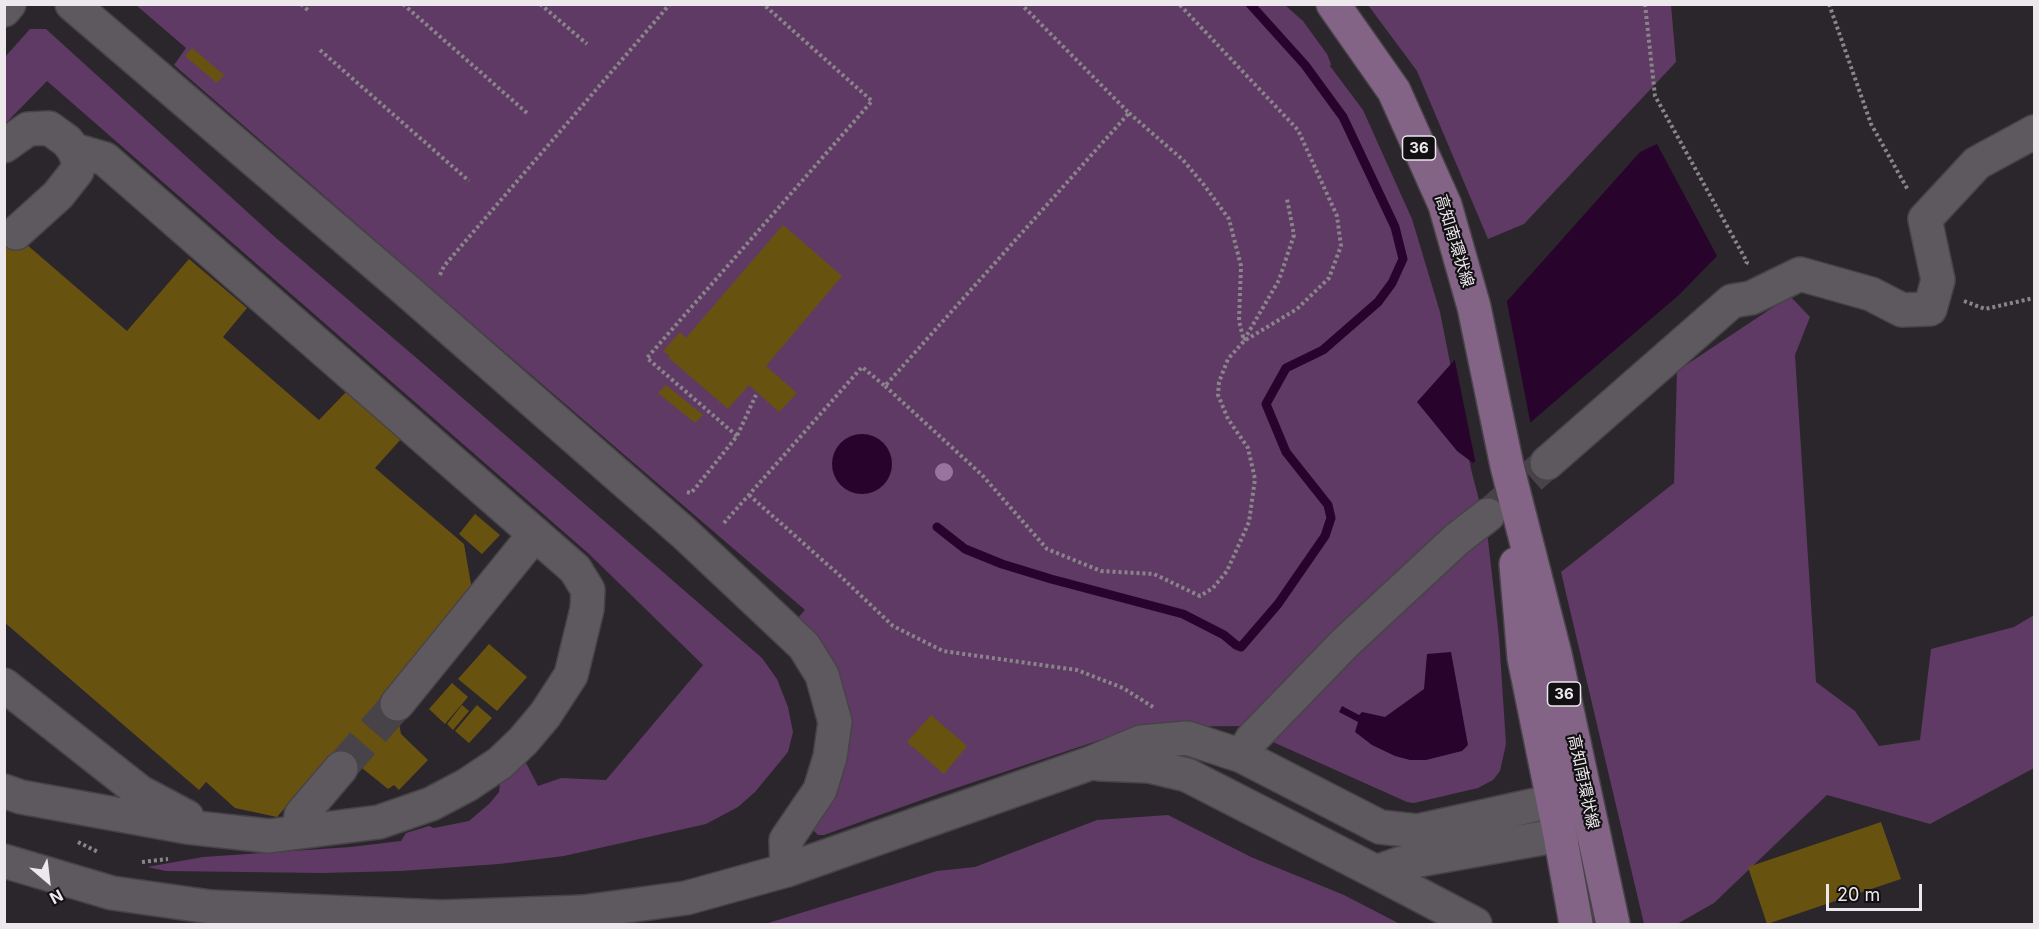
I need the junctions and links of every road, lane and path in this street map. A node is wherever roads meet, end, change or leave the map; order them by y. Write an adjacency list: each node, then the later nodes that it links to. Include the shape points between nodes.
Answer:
1 (9, 4): 13 (street)
2 (72, 4): 56 (street, via 684,533 804,646 822,675 835,722 820,790 786,840)
3 (301, 4): 14 (path)
4 (403, 4): 19 (path)
5 (540, 4): 15 (path)
6 (670, 4): 28 (path, via 444,266)
7 (763, 4): 17 (path)
8 (1021, 4): 20 (path)
9 (1179, 4): 32 (path, via 1298,130 1337,216 1341,246 1329,278 1297,309)
10 (1333, 4): 37 (main road, 高知南環状線 / 36, via 1394,91 1445,206 1474,307)
11 (1645, 4): 31 (path, via 1655,96 1747,262)
12 (1829, 4): 26 (path, via 1870,124)
13 (4, 10)
14 (310, 12)
15 (587, 44)
16 (320, 50): 24 (path)
17 (872, 101): 18 (path); 35 (path, via 647,358)
18 (876, 104)
19 (527, 113)
20 (1129, 113): 32 (path, via 1183,160 1229,219 1241,266 1239,321); 33 (path)
21 (2034, 132): 26 (street, via 1977,163)
22 (4, 146): 23 (street, via 28,129 49,128)
23 (74, 150): 27 (street, via 77,171 68,184); 42 (street, via 105,159)
24 (469, 181)
25 (1287, 199): 32 (path, via 1294,235 1280,280)
26 (1925, 219): 29 (street, via 1938,280)
27 (16, 233)
28 (437, 282)
29 (1936, 289): 30 (path, via 1985,309); 31 (street, via 1930,309 1902,310 1871,294 1800,274 1751,298)
30 (2034, 298)
31 (1732, 301): 36 (street)
32 (1244, 341): 33 (path, via 1228,359 1218,395 1228,419 1248,448 1255,479 1249,522 1227,571 1200,596 1154,574 1101,571 1047,549 982,475)
33 (885, 386): 39 (path, via 862,367)
34 (756, 395): 35 (path)
35 (737, 436): 38 (path, via 691,493)
36 (1547, 463)
37 (1507, 466): 50 (main road, 高知南環状線 / 36, via 1524,658); 51 (main road, 高知南環状線 / 36)
38 (682, 491)
39 (749, 495): 41 (path); 45 (path, via 892,626 943,651 1077,670 1123,688)
40 (1488, 515): 46 (street, via 1344,643 1252,739)
41 (724, 523)
42 (535, 534): 44 (street); 53 (street, via 575,569 588,590 571,675 545,715 500,762 431,804 379,822)
43 (4, 685): 52 (street, via 140,792)
44 (397, 704)
45 (1161, 712)
46 (1242, 756): 47 (street, via 1187,738 1141,742); 50 (street, via 1380,827 1417,831)
47 (1091, 763): 56 (street); 57 (street, via 1149,766 1187,775)
48 (341, 768): 53 (street, via 301,815)
49 (4, 791): 52 (street)
50 (1553, 801): 51 (street); 54 (main road, 高知南環状線 / 36)
51 (1590, 811): 54 (street); 60 (main road, 高知南環状線 / 36)
52 (210, 829): 53 (street, via 269,836)
53 (299, 832)
54 (1560, 835): 57 (street, via 1402,863); 59 (main road, 高知南環状線 / 36)
55 (4, 861): 56 (street, via 112,893 211,907 442,917 583,912 686,898)
56 (787, 870)
57 (1376, 872): 58 (street)
58 (1475, 924)
59 (1576, 924)
60 (1613, 924)

